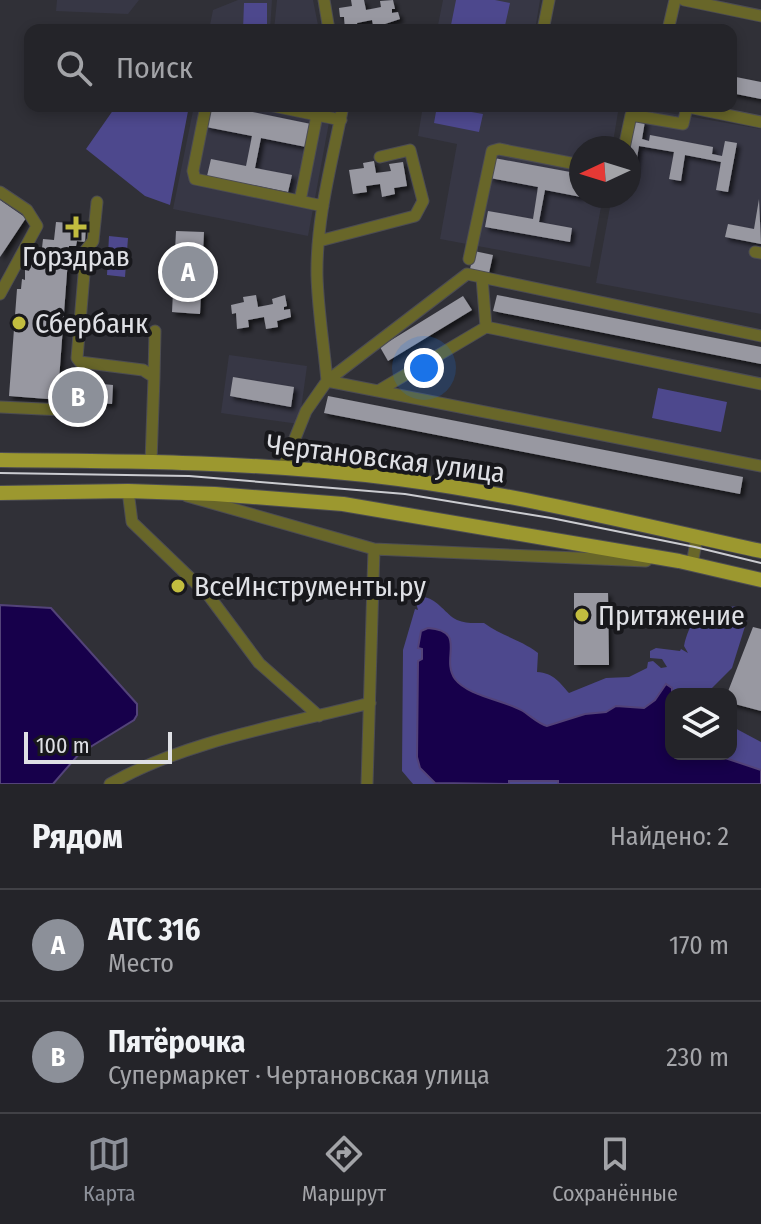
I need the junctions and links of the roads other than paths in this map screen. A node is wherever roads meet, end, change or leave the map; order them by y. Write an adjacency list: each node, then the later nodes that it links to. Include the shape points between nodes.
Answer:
1 (324, 0): 6 (street)
2 (549, 0): 7 (street)
3 (675, 0): 8 (street)
4 (684, 0): 5 (street)
5 (761, 16)
6 (328, 24)
7 (544, 24)
8 (669, 24)
9 (205, 112): 21 (street, via 195,179)
10 (302, 112): 14 (street)
11 (342, 112): 15 (street)
12 (684, 112): 17 (street, via 683,124 631,115)
13 (714, 112): 16 (street)
14 (317, 115): 15 (street); 21 (street)
15 (341, 120): 23 (street)
16 (761, 122)
17 (627, 136)
18 (380, 157): 24 (street, via 410,150 423,201 415,216)
19 (569, 163): 25 (street, via 492,151)
20 (0, 192): 27 (street, via 27,210 37,226)
21 (300, 201): 23 (street)
22 (97, 202): 31 (street, via 93,241 86,250 77,361 143,370)
23 (323, 206): 24 (street)
24 (319, 241): 32 (street)
25 (469, 259)
26 (482, 278): 28 (street); 30 (street); 32 (street, via 467,274)
27 (0, 294)
28 (486, 327): 33 (street); 34 (street)
29 (155, 331): 31 (street)
30 (761, 336)
31 (154, 377): 38 (street)
32 (327, 381): 34 (street); 40 (street, via 306,411)
33 (761, 384)
34 (378, 391): 39 (street)
35 (0, 407): 36 (street)
36 (63, 410)
37 (0, 460): 38 (main road, Чертановская улица)
38 (151, 462): 40 (main road, Чертановская улица)
39 (761, 466)
40 (283, 468): 44 (main road, Чертановская улица, via 454,488)
41 (128, 491): 42 (main road, Чертановская улица); 43 (main road, Чертановская улица); 50 (street, via 132,522 209,596 259,663)
42 (0, 493)
43 (175, 493): 45 (street); 47 (main road, Чертановская улица, via 343,504)
44 (697, 537): 46 (main road, Чертановская улица); 47 (street)
45 (374, 549): 47 (street); 49 (street)
46 (761, 551)
47 (685, 562): 48 (main road, Чертановская улица)
48 (761, 580)
49 (370, 703): 50 (street); 52 (street)
50 (319, 716): 51 (street, via 187,750)
51 (110, 784)
52 (367, 784)

